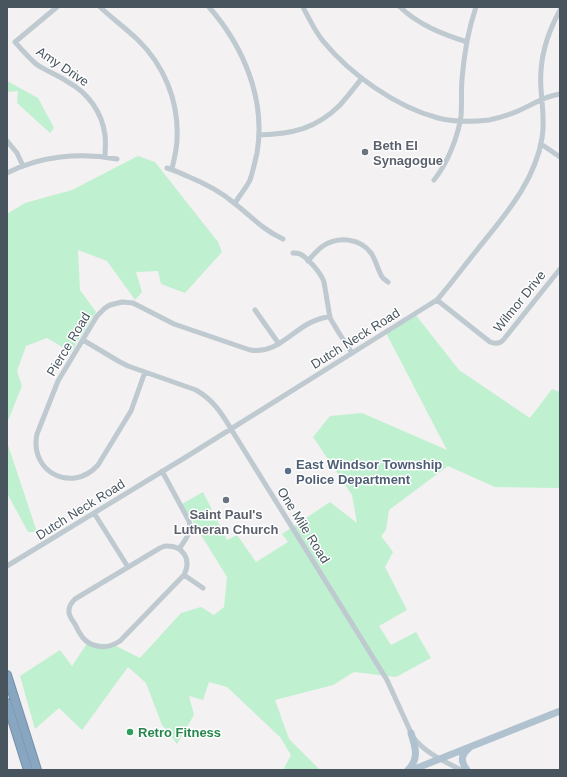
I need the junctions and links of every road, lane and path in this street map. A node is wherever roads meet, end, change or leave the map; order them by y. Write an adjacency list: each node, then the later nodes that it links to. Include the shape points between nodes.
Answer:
1 (57, 7): 17 (street, Amy Drive, via 16,42 38,65 75,85 92,103 105,133)
2 (100, 7): 22 (street, via 138,40 165,77 177,121 177,140 170,169 205,183)
3 (209, 7): 13 (street, via 222,22 246,66 258,109)
4 (303, 7): 9 (street, via 326,44)
5 (400, 7): 8 (street, via 428,27)
6 (476, 7): 8 (street)
7 (560, 10): 11 (street, Dutch Neck Road, via 544,49)
8 (467, 42): 12 (street)
9 (362, 78): 12 (street, via 385,94 416,110 437,118); 13 (street, via 340,105 312,125 286,133)
10 (560, 94): 11 (street)
11 (542, 99): 12 (street, via 498,118); 15 (street, Dutch Neck Road, via 544,118)
12 (460, 121): 21 (street, via 448,156)
13 (259, 135): 22 (street, via 253,172)
14 (7, 141): 19 (street, via 17,153)
15 (541, 144): 16 (street); 28 (street, Dutch Neck Road, via 532,172 520,194)
16 (560, 156)
17 (105, 157): 18 (street); 19 (street, via 63,157)
18 (116, 159)
19 (22, 166): 20 (street)
20 (7, 173)
21 (434, 180)
22 (235, 203): 23 (street, via 267,231)
23 (283, 240)
24 (293, 253): 25 (street, via 300,254)
25 (308, 261): 27 (street, via 317,250 328,243 353,240 369,250 381,275); 30 (street, via 320,273 324,282)
26 (560, 269): 28 (street, Wilmor Drive, via 499,343 490,342)
27 (388, 282)
28 (436, 300): 33 (street, Dutch Neck Road)
29 (255, 310): 32 (street)
30 (330, 316): 32 (street, Pierce Road, via 307,324); 33 (street)
31 (83, 340): 32 (street, Pierce Road, via 101,312 110,305 128,302 174,324 250,350 265,350); 34 (street, One Mile Road, via 120,362); 34 (street, Pierce Road, via 58,381 37,434 38,457 45,468 54,475 76,479 91,473 98,466 131,411)
32 (279, 344)
33 (352, 353): 35 (street, Dutch Neck Road)
34 (145, 372): 35 (street, One Mile Road, via 203,394 215,405)
35 (231, 428): 36 (street, Dutch Neck Road); 46 (street, One Mile Road, via 387,680)
36 (162, 471): 37 (street, Dutch Neck Road); 38 (street, via 190,525 188,535)
37 (94, 513): 39 (street, Dutch Neck Road); 40 (street)
38 (179, 549): 40 (street, via 172,546 162,547); 41 (street, via 186,559)
39 (7, 566)
40 (128, 567): 41 (street, via 75,599 70,605 70,615 81,635 90,643 105,647 120,641)
41 (184, 575): 42 (street)
42 (203, 588)
43 (7, 676): 49 (highway)
44 (7, 703): 48 (highway)
45 (560, 711): 47 (main road)
46 (411, 733): 50 (street, One Mile Road, via 417,743); 53 (main road, via 416,754 414,763)
47 (472, 746): 50 (main road); 56 (main road, via 462,760)
48 (22, 749): 49 (highway); 51 (highway)
49 (32, 754): 52 (highway)
50 (440, 759): 54 (main road); 55 (street, One Mile Road)
51 (28, 770)
52 (37, 770)
53 (408, 770)
54 (412, 770)
55 (461, 770)
56 (467, 770)

